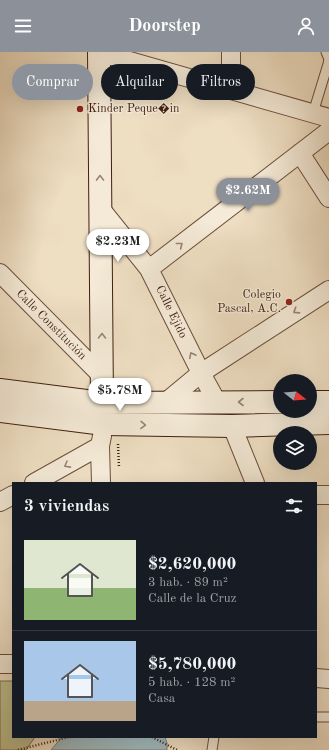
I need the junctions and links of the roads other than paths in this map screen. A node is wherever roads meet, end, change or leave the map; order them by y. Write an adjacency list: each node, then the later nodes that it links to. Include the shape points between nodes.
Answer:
1 (98, 52): 5 (street); 11 (main road, one-way to 1)
2 (231, 52): 4 (street)
3 (326, 52): 7 (lane, via 329,59)
4 (231, 64)
5 (186, 77)
6 (255, 97): 7 (street)
7 (321, 115)
8 (329, 131): 9 (street)
9 (300, 153): 10 (street); 12 (street, one-way to 9)
10 (329, 198)
11 (101, 209): 12 (street, Calle Ejido); 16 (main road, one-way to 11)
12 (149, 269): 15 (street, Calle Ejido, one-way to 12)
13 (0, 273): 16 (street, Calle Constitución)
14 (329, 290): 15 (street, one-way to 15)
15 (201, 373): 18 (street); 19 (street, Calle Ejido)
16 (102, 376): 24 (main road)
17 (0, 390): 24 (main road)
18 (166, 402): 19 (main road); 24 (main road)
19 (217, 402): 20 (main road, one-way to 19)
20 (273, 402)
21 (317, 402): 22 (main road)
22 (329, 402)
23 (0, 411): 24 (main road)
24 (103, 414): 26 (main road, one-way to 26); 27 (street)
25 (329, 423): 26 (main road)
26 (232, 426): 30 (street)
27 (100, 446): 28 (street, one-way to 28); 29 (street)
28 (36, 482)
29 (100, 482)
30 (255, 482)
31 (317, 495): 32 (street)
32 (329, 495)
33 (12, 496): 34 (street)
34 (0, 502)
35 (0, 664): 36 (street)
36 (12, 664)
37 (317, 678): 38 (street)
38 (329, 679)
39 (317, 717): 40 (lane)
40 (329, 717)
41 (214, 738): 42 (lane)
42 (212, 750)

